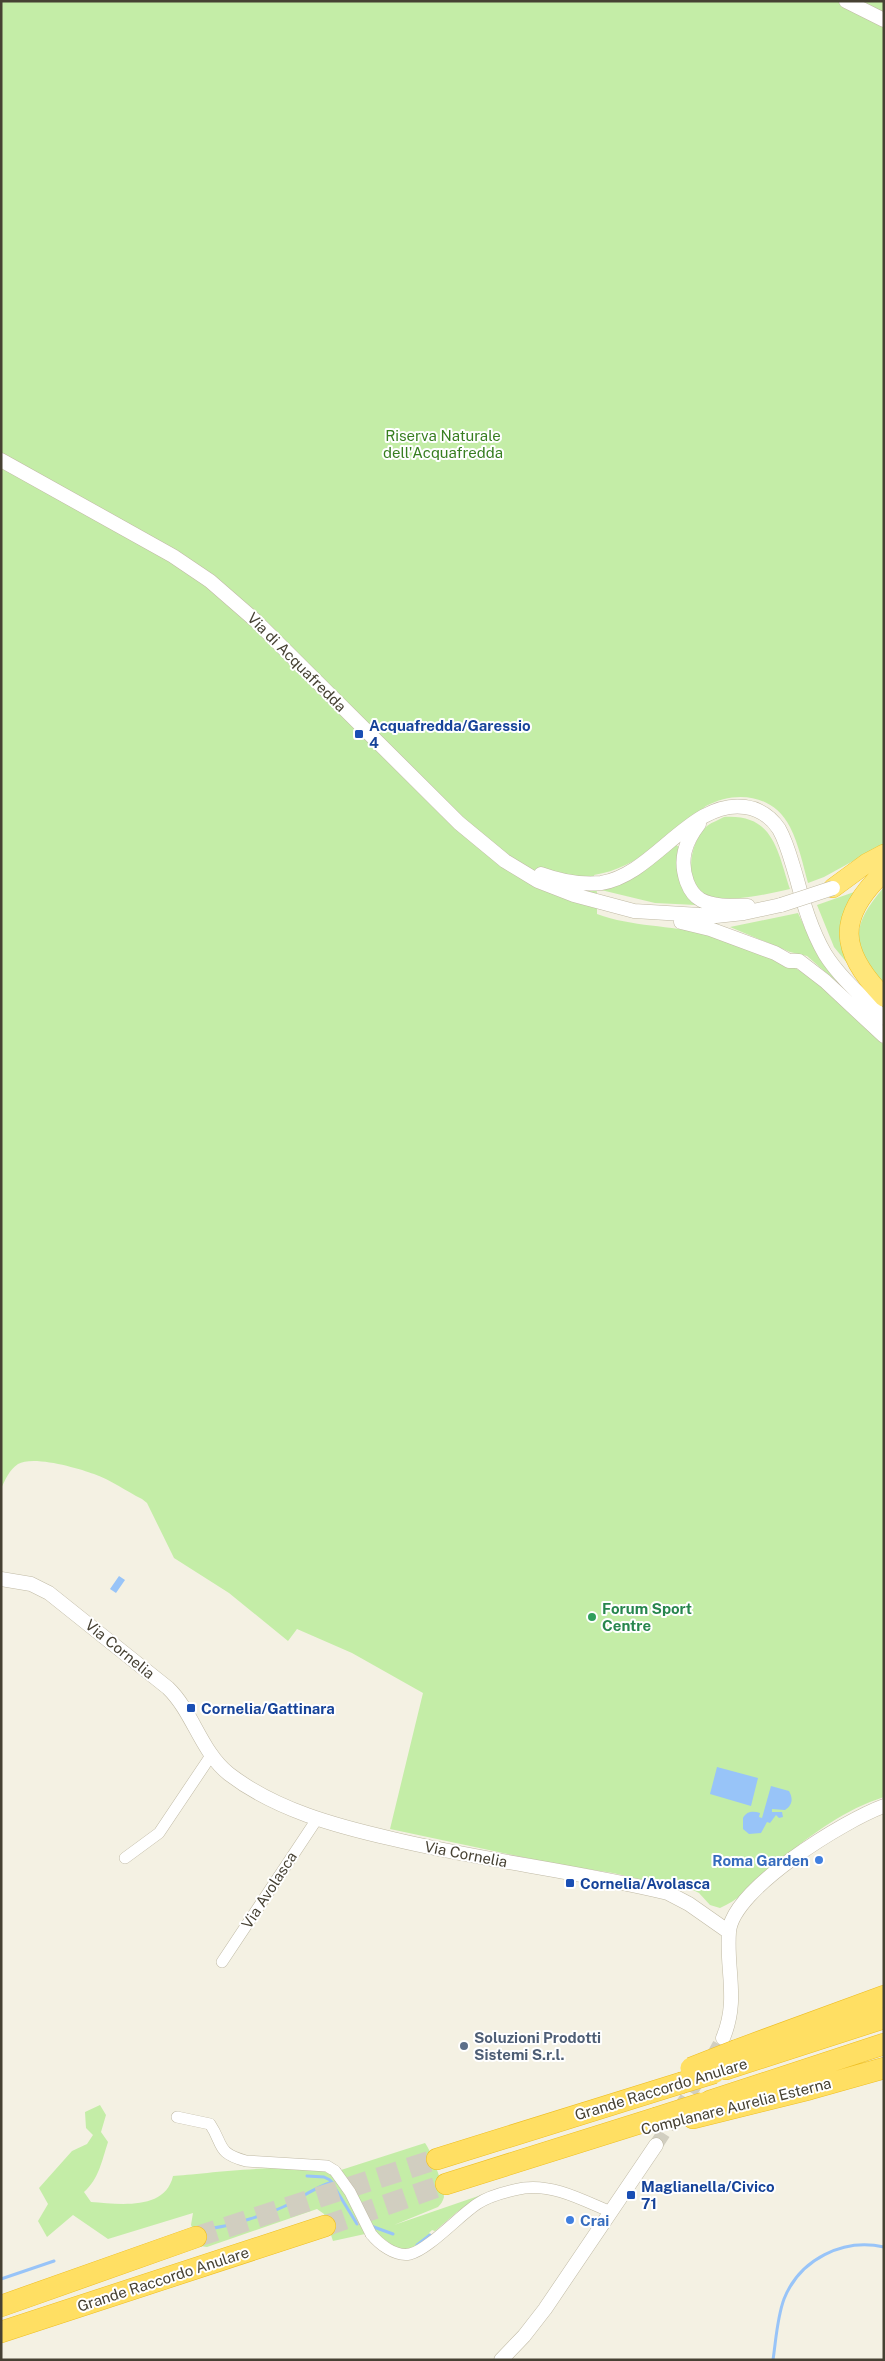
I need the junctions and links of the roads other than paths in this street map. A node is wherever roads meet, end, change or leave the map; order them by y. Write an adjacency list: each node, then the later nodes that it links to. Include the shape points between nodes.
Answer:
1 (846, 1): 2 (street)
2 (884, 20)
3 (1, 460): 6 (street, Via di Acquafredda, via 173,556 226,593 442,807)
4 (717, 810): 6 (street, via 703,817 638,868 602,882 582,883 553,878); 9 (street, via 699,824 685,849 683,868 693,893 700,899 720,905); 12 (street, via 746,807 764,813 773,822 784,839 809,919 824,953)
5 (884, 854): 8 (highway)
6 (496, 855): 10 (street, Via di Acquafredda, via 548,886)
7 (884, 871): 8 (highway); 11 (highway, via 858,903 849,931 855,961)
8 (832, 888): 9 (street, Via di Acquafredda, bridge)
9 (781, 905): 10 (street, Via di Acquafredda, via 716,916)
10 (634, 911): 13 (street, via 710,929 789,961 799,961)
11 (884, 996)
12 (884, 1018)
13 (884, 1036)
14 (1, 1579): 15 (street, Via Cornelia, via 31,1584 49,1593 163,1684 177,1698)
15 (212, 1754): 17 (street, Via Cornelia, via 228,1772 256,1792); 18 (street, via 159,1833)
16 (884, 1806): 19 (street, via 821,1838 760,1886 735,1913)
17 (317, 1818): 19 (street, Via Cornelia, via 348,1829 414,1844 668,1893); 20 (street, Via Avolasca)
18 (125, 1858)
19 (729, 1932): 23 (street)
20 (222, 1962)
21 (884, 1996): 23 (highway)
22 (884, 2018): 26 (highway, Grande Raccordo Anulare, bridge, via 726,2069)
23 (730, 2044): 26 (highway, bridge)
24 (884, 2044): 27 (highway, Grande Raccordo Anulare)
25 (884, 2068): 27 (highway, Complanare Aurelia Esterna, via 800,2092)
26 (686, 2076): 31 (highway, Grande Raccordo Anulare, via 617,2103)
27 (698, 2111): 29 (highway, Complanare Aurelia Esterna)
28 (177, 2117): 33 (street, bridge, via 210,2124 222,2148 234,2158 327,2166 335,2171 350,2192 371,2234 392,2251 409,2254 423,2248 479,2202 526,2188 554,2190)
29 (654, 2130): 30 (highway, Complanare Aurelia Esterna); 33 (street)
30 (587, 2141): 32 (highway, Grande Raccordo Anulare)
31 (437, 2159)
32 (446, 2184)
33 (611, 2212): 38 (street, via 539,2316)
34 (324, 2226): 37 (highway, Grande Raccordo Anulare)
35 (196, 2237): 36 (highway, Grande Raccordo Anulare)
36 (1, 2306)
37 (1, 2332)
38 (501, 2360)

